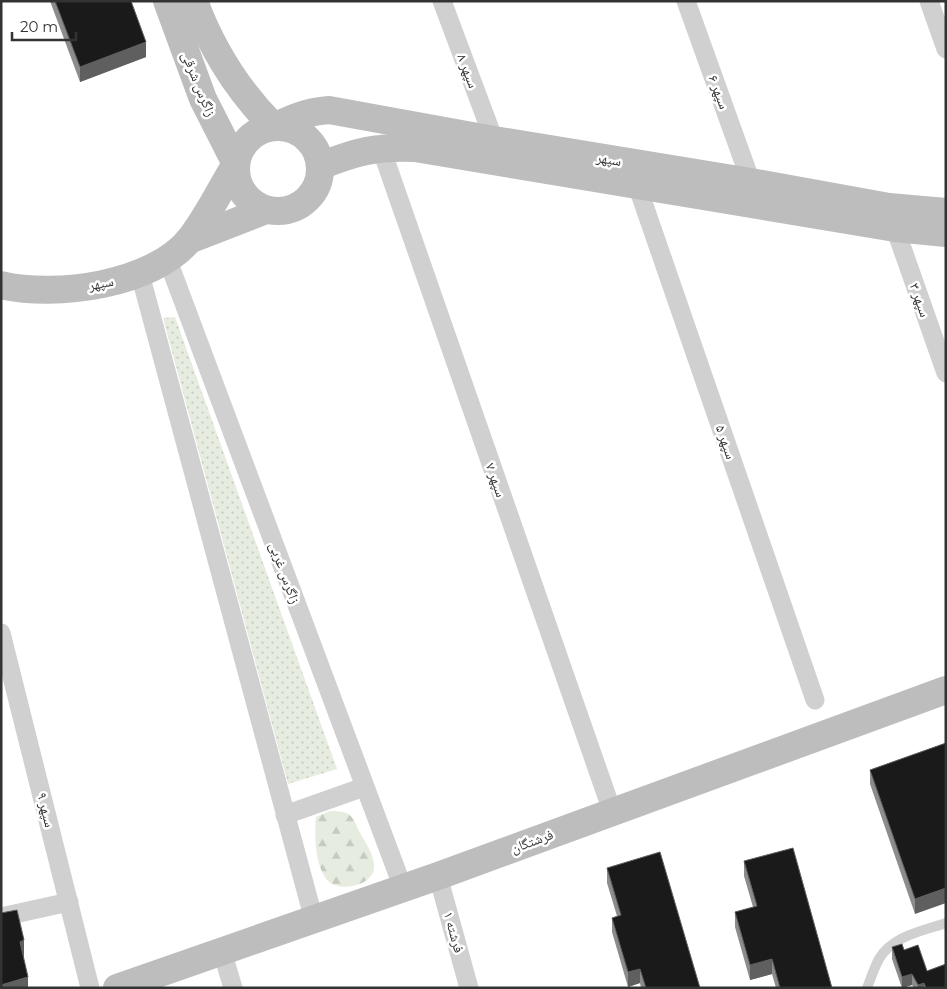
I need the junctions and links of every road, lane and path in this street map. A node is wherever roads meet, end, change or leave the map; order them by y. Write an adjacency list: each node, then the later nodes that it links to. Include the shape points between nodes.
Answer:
1 (166, 1): 8 (street, زاگرس شرقی)
2 (442, 1): 12 (street, سپهر ۸)
3 (686, 1): 16 (street, سپهر ۶)
4 (929, 1): 6 (street)
5 (198, 2): 7 (street, زاگرس شرقی, via 209,37)
6 (946, 49)
7 (232, 77): 8 (street, via 237,102 232,109 225,113 217,111); 10 (street, زاگرس شرقی, via 252,105)
8 (203, 99): 13 (street, زاگرس شرقی)
9 (375, 118): 10 (street, سپهر, via 329,110 310,112); 11 (street); 12 (street, سپهر)
10 (274, 127): 13 (street, via 260,130 249,138 240,150); 14 (street, via 292,129 307,138 314,147)
11 (381, 148): 12 (street, سپهر); 14 (street, سپهر, via 351,153); 30 (street, سپهر ۷)
12 (497, 151): 15 (street, سپهر)
13 (236, 164): 17 (street, via 235,174 242,193 253,204); 21 (street)
14 (320, 166): 17 (street, via 316,189 307,201 295,209)
15 (634, 174): 16 (street, سپهر); 28 (street, سپهر ۵)
16 (753, 193): 19 (street, سپهر)
17 (266, 210): 21 (street)
18 (946, 212): 19 (street, سپهر)
19 (892, 218): 20 (street, سپهر); 25 (street, سپهر ۳)
20 (946, 233)
21 (189, 240): 22 (street, سپهر)
22 (167, 258): 23 (street, سپهر); 29 (street, زاگرس غربی)
23 (140, 274): 24 (street, سپهر, via 57,290); 31 (street)
24 (1, 285)
25 (946, 373)
26 (1, 633): 34 (street, سپهر ۹)
27 (946, 690): 30 (street, فرشتگان)
28 (815, 700)
29 (364, 787): 31 (street); 33 (street, زاگرس غربی)
30 (612, 811): 32 (street, فرشتگان)
31 (285, 815): 36 (street)
32 (438, 876): 33 (street, فرشتگان); 42 (street, فرشته ۱)
33 (403, 888): 36 (street, فرشتگان)
34 (69, 902): 35 (street); 39 (street, سپهر ۹)
35 (1, 918)
36 (314, 920): 38 (street, فرشتگان)
37 (946, 923): 43 (lane, via 890,945 879,959)
38 (222, 950): 40 (street, فرشتگان); 41 (street)
39 (90, 988)
40 (117, 988)
41 (233, 988)
42 (469, 988)
43 (867, 988)

